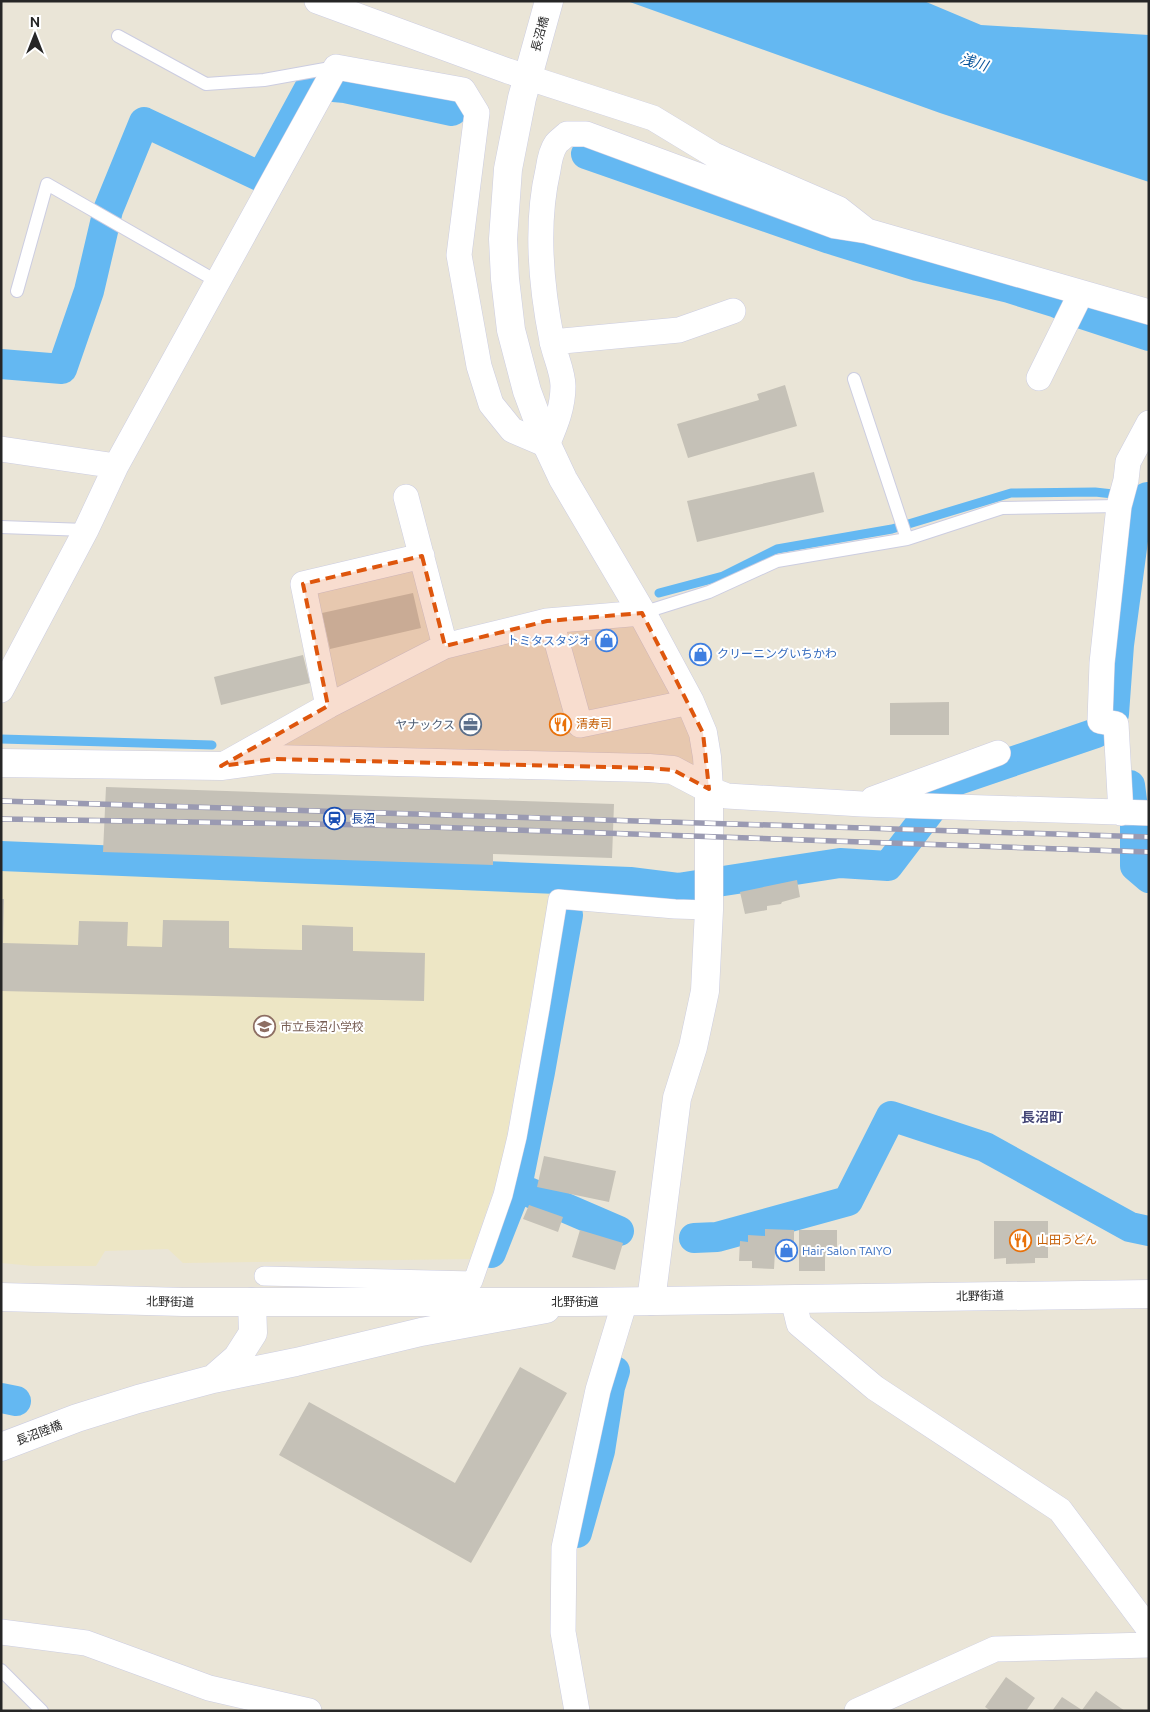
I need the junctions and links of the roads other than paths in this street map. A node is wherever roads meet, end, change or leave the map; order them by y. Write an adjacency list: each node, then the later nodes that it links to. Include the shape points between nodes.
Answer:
1 (318, 1): 5 (street)
2 (549, 1): 5 (street, 長沼橋)
3 (118, 36): 4 (lane, via 206,84 264,80)
4 (336, 67): 7 (street); 16 (street, via 463,90 477,113 459,255 479,366 491,404 512,430)
5 (530, 72): 6 (street, via 653,118 714,155 839,209); 16 (street, 長沼橋, via 508,168 503,239 511,330 533,410)
6 (867, 231): 9 (street); 12 (street, via 835,226 586,134 567,134 556,144 544,187 542,272)
7 (218, 282): 8 (lane, via 47,184); 18 (street)
8 (17, 291)
9 (1081, 293): 11 (street); 13 (street)
10 (733, 311): 12 (street, via 679,330)
11 (1149, 312)
12 (552, 342): 16 (street, via 563,385 560,415)
13 (1039, 378)
14 (854, 379): 23 (lane)
15 (1149, 423): 20 (street, via 1128,462)
16 (547, 445): 25 (street, 長沼橋)
17 (1, 449): 18 (street)
18 (116, 466): 22 (street)
19 (406, 497): 24 (street)
20 (1119, 506): 23 (lane, via 1002,508); 36 (street, via 1102,663 1100,721 1116,724)
21 (1, 527): 22 (lane)
22 (86, 530): 28 (street)
23 (907, 539): 25 (lane, via 778,561 709,592)
24 (422, 556): 27 (street); 30 (street, via 303,584)
25 (642, 613): 26 (street); 29 (street, 長沼橋)
26 (551, 621): 27 (street); 29 (street, via 580,725)
27 (445, 646): 30 (street)
28 (1, 690)
29 (690, 702): 34 (street, 長沼橋, via 703,732)
30 (328, 706): 33 (street)
31 (998, 753): 35 (street)
32 (1, 763): 33 (street)
33 (221, 766): 34 (street, via 274,759 649,768 673,770)
34 (709, 789): 35 (street, via 727,796); 38 (street, 長沼橋)
35 (862, 804): 36 (street)
36 (1121, 813): 37 (street)
37 (1149, 814)
38 (709, 910): 39 (street, via 558,899 516,1137 503,1195 473,1281); 43 (street, 長沼橋, via 705,991 693,1048 677,1098)
39 (264, 1276)
40 (1149, 1294): 42 (street, 北野街道)
41 (1, 1297): 44 (street, 北野街道)
42 (793, 1299): 43 (street, 北野街道); 48 (street, via 799,1324 875,1388 1060,1510)
43 (638, 1301): 45 (street, 北野街道); 54 (street, via 598,1390 564,1548 562,1632)
44 (252, 1302): 45 (street, 北野街道); 46 (street, via 252,1333 238,1358)
45 (585, 1302): 46 (street, 長沼陸橋, via 421,1332)
46 (213, 1379): 47 (street, 長沼陸橋, via 77,1418)
47 (1, 1447)
48 (1149, 1629)
49 (1, 1632): 53 (street, via 86,1643 209,1688)
50 (1149, 1645): 55 (street, via 996,1649)
51 (1, 1670): 52 (lane)
52 (42, 1711)
53 (309, 1711)
54 (577, 1711)
55 (857, 1711)

